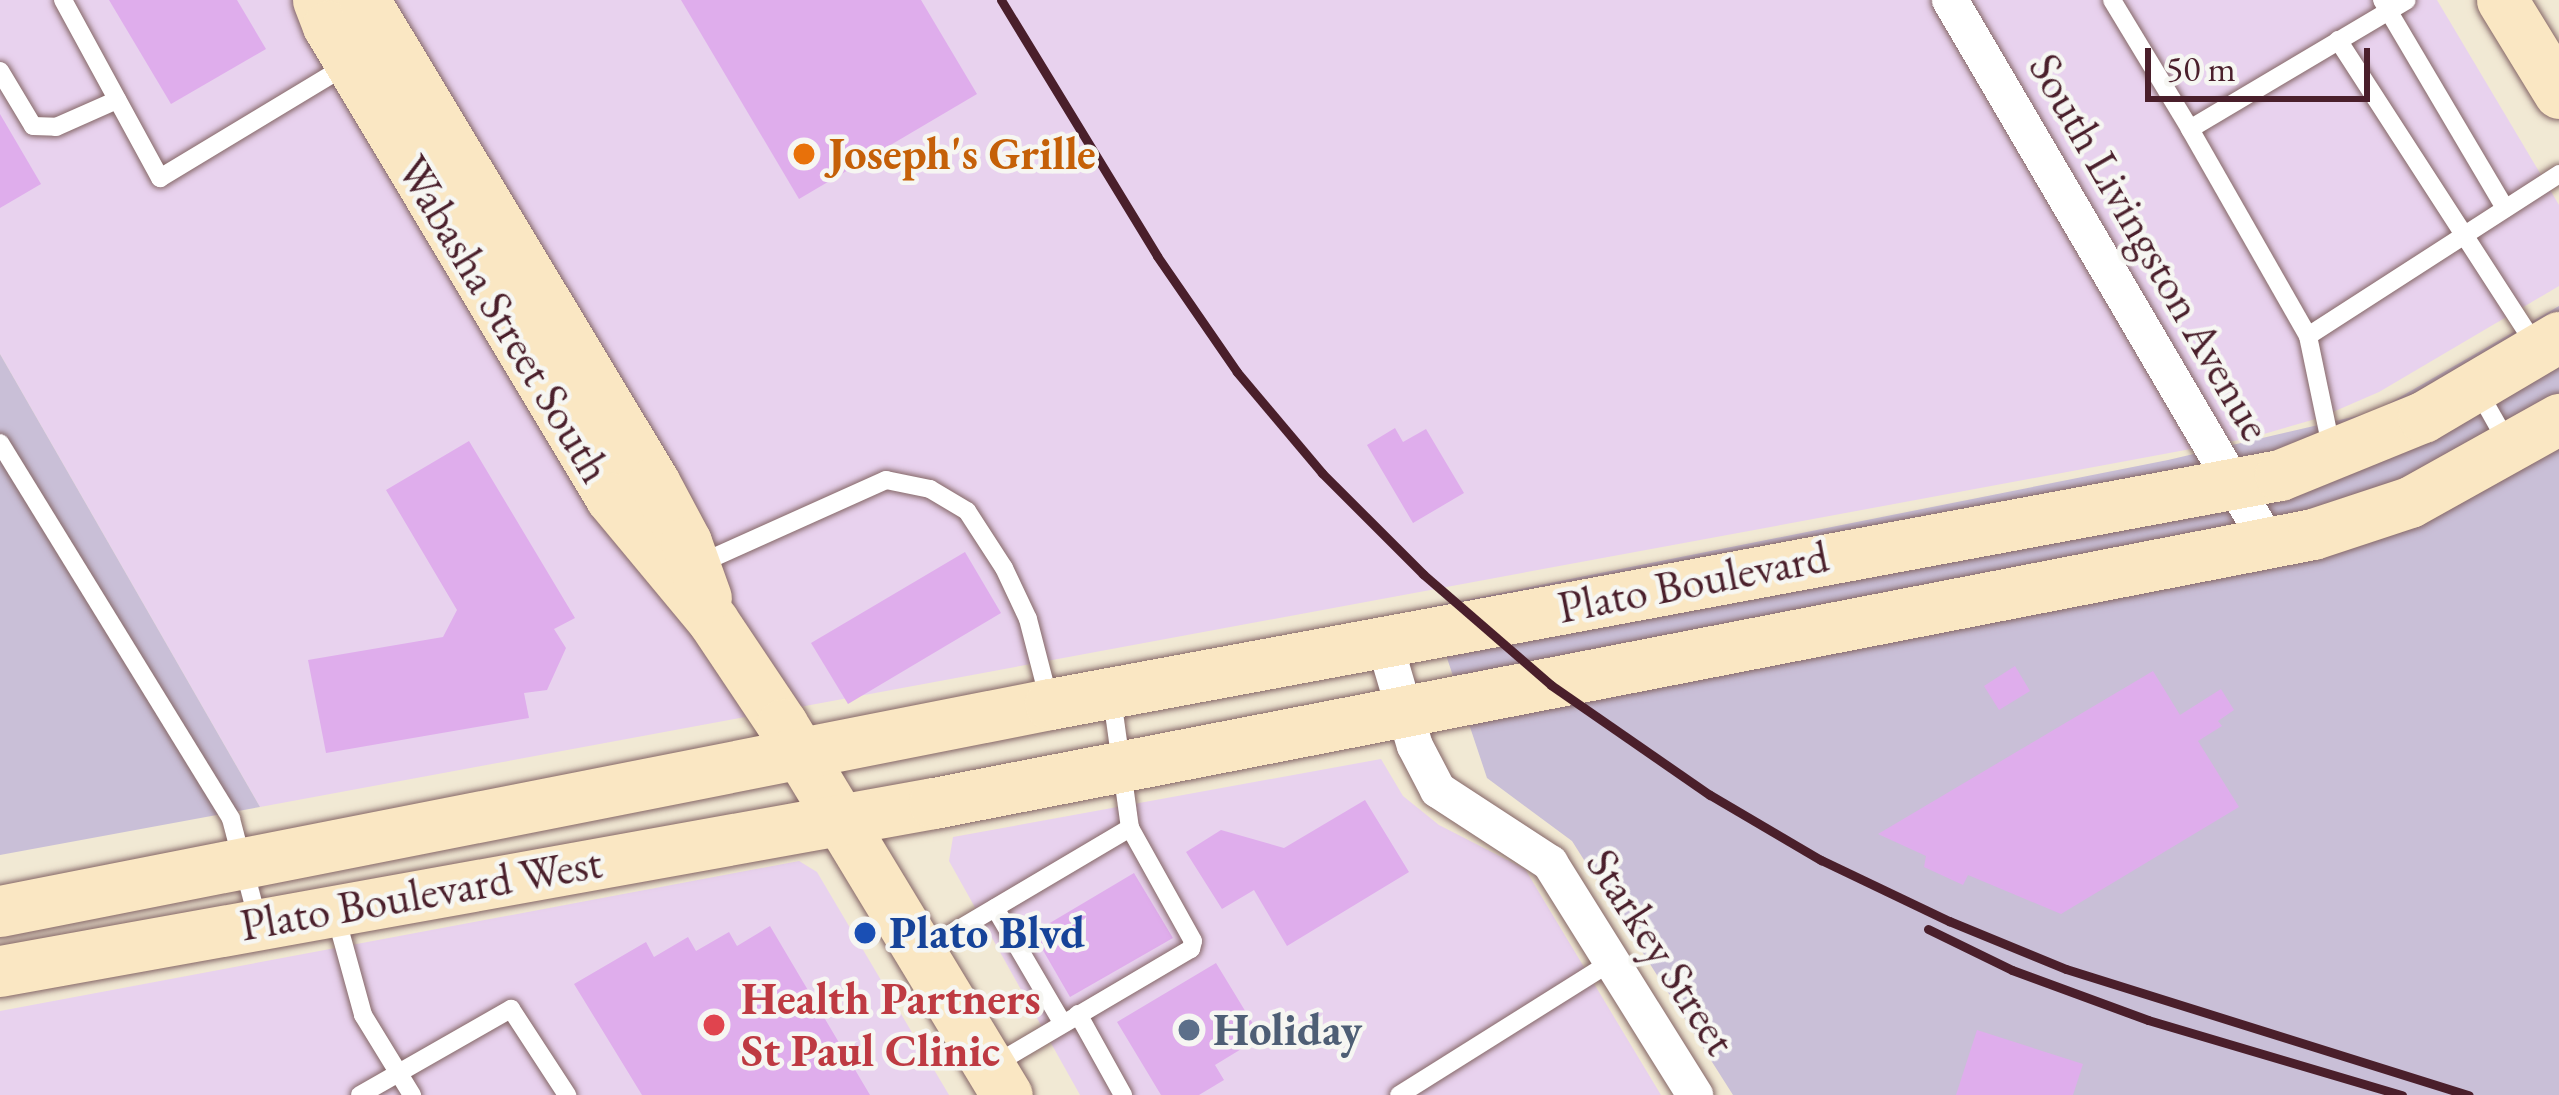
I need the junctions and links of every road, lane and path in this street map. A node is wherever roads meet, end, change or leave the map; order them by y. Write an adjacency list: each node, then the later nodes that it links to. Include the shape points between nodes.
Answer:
1 (63, 0): 12 (lane)
2 (318, 0): 9 (main road, Wabasha Street South)
3 (364, 0): 27 (main road, Wabasha Street South, via 642,462)
4 (1950, 0): 24 (street, South Livingston Avenue)
5 (2112, 0): 13 (lane)
6 (2502, 0): 11 (main road)
7 (2393, 4): 8 (lane); 15 (lane)
8 (2338, 40): 13 (lane); 16 (lane)
9 (350, 63): 12 (lane, via 160,178); 28 (main road, Wabasha Street South, via 611,498)
10 (0, 71): 12 (lane, via 33,126 56,127)
11 (2559, 93)
12 (117, 100)
13 (2190, 129): 17 (lane)
14 (2559, 174): 15 (lane)
15 (2505, 208): 16 (lane)
16 (2463, 233): 17 (lane); 18 (lane)
17 (2308, 336): 23 (lane)
18 (2549, 344): 19 (main road, Plato Boulevard)
19 (2477, 389): 22 (lane); 23 (main road, Plato Boulevard)
20 (2559, 419): 22 (main road, Plato Boulevard)
21 (0, 443): 37 (lane, via 231,819)
22 (2510, 448): 25 (main road, Plato Boulevard, via 2367,520)
23 (2334, 458): 24 (main road, Plato Boulevard)
24 (2233, 486): 25 (street, South Livingston Avenue); 26 (main road, Plato Boulevard)
25 (2267, 542): 26 (main road, Plato Boulevard)
26 (2080, 545): 29 (main road, Plato Boulevard); 32 (main road, Plato Boulevard)
27 (695, 566): 28 (main road, Wabasha Street South); 31 (lane, via 886,480 930,489 967,511 1004,568 1028,619)
28 (713, 621): 33 (main road, Wabasha Street South)
29 (1384, 641): 30 (main road, Plato Boulevard); 32 (street, Starkey Street)
30 (1112, 693): 31 (main road, Plato Boulevard); 34 (lane)
31 (1050, 704): 33 (main road, Plato Boulevard)
32 (1403, 711): 34 (main road, Plato Boulevard); 43 (street, Starkey Street, via 1438,790 1550,863)
33 (800, 752): 35 (main road, Wabasha Street South); 37 (main road, Plato Boulevard West)
34 (1118, 768): 35 (main road, Plato Boulevard); 36 (lane)
35 (842, 819): 39 (main road, Plato Boulevard West); 42 (main road, Wabasha Street South)
36 (1130, 828): 38 (lane); 45 (lane, via 1191,949)
37 (244, 866): 40 (main road, Plato Boulevard West); 41 (lane)
38 (995, 908): 42 (lane); 45 (lane)
39 (334, 909): 41 (main road, Plato Boulevard West); 46 (lane, via 363,1015)
40 (0, 911)
41 (259, 923): 44 (main road, Plato Boulevard West)
42 (921, 951): 47 (main road, Wabasha Street South)
43 (1611, 962): 52 (lane); 53 (street, Starkey Street)
44 (0, 971)
45 (1070, 1019): 47 (lane); 51 (lane)
46 (400, 1073): 48 (lane); 49 (lane); 50 (lane, via 511,1009)
47 (999, 1081)
48 (360, 1095)
49 (412, 1095)
50 (567, 1095)
51 (1123, 1095)
52 (1399, 1095)
53 (1695, 1095)

